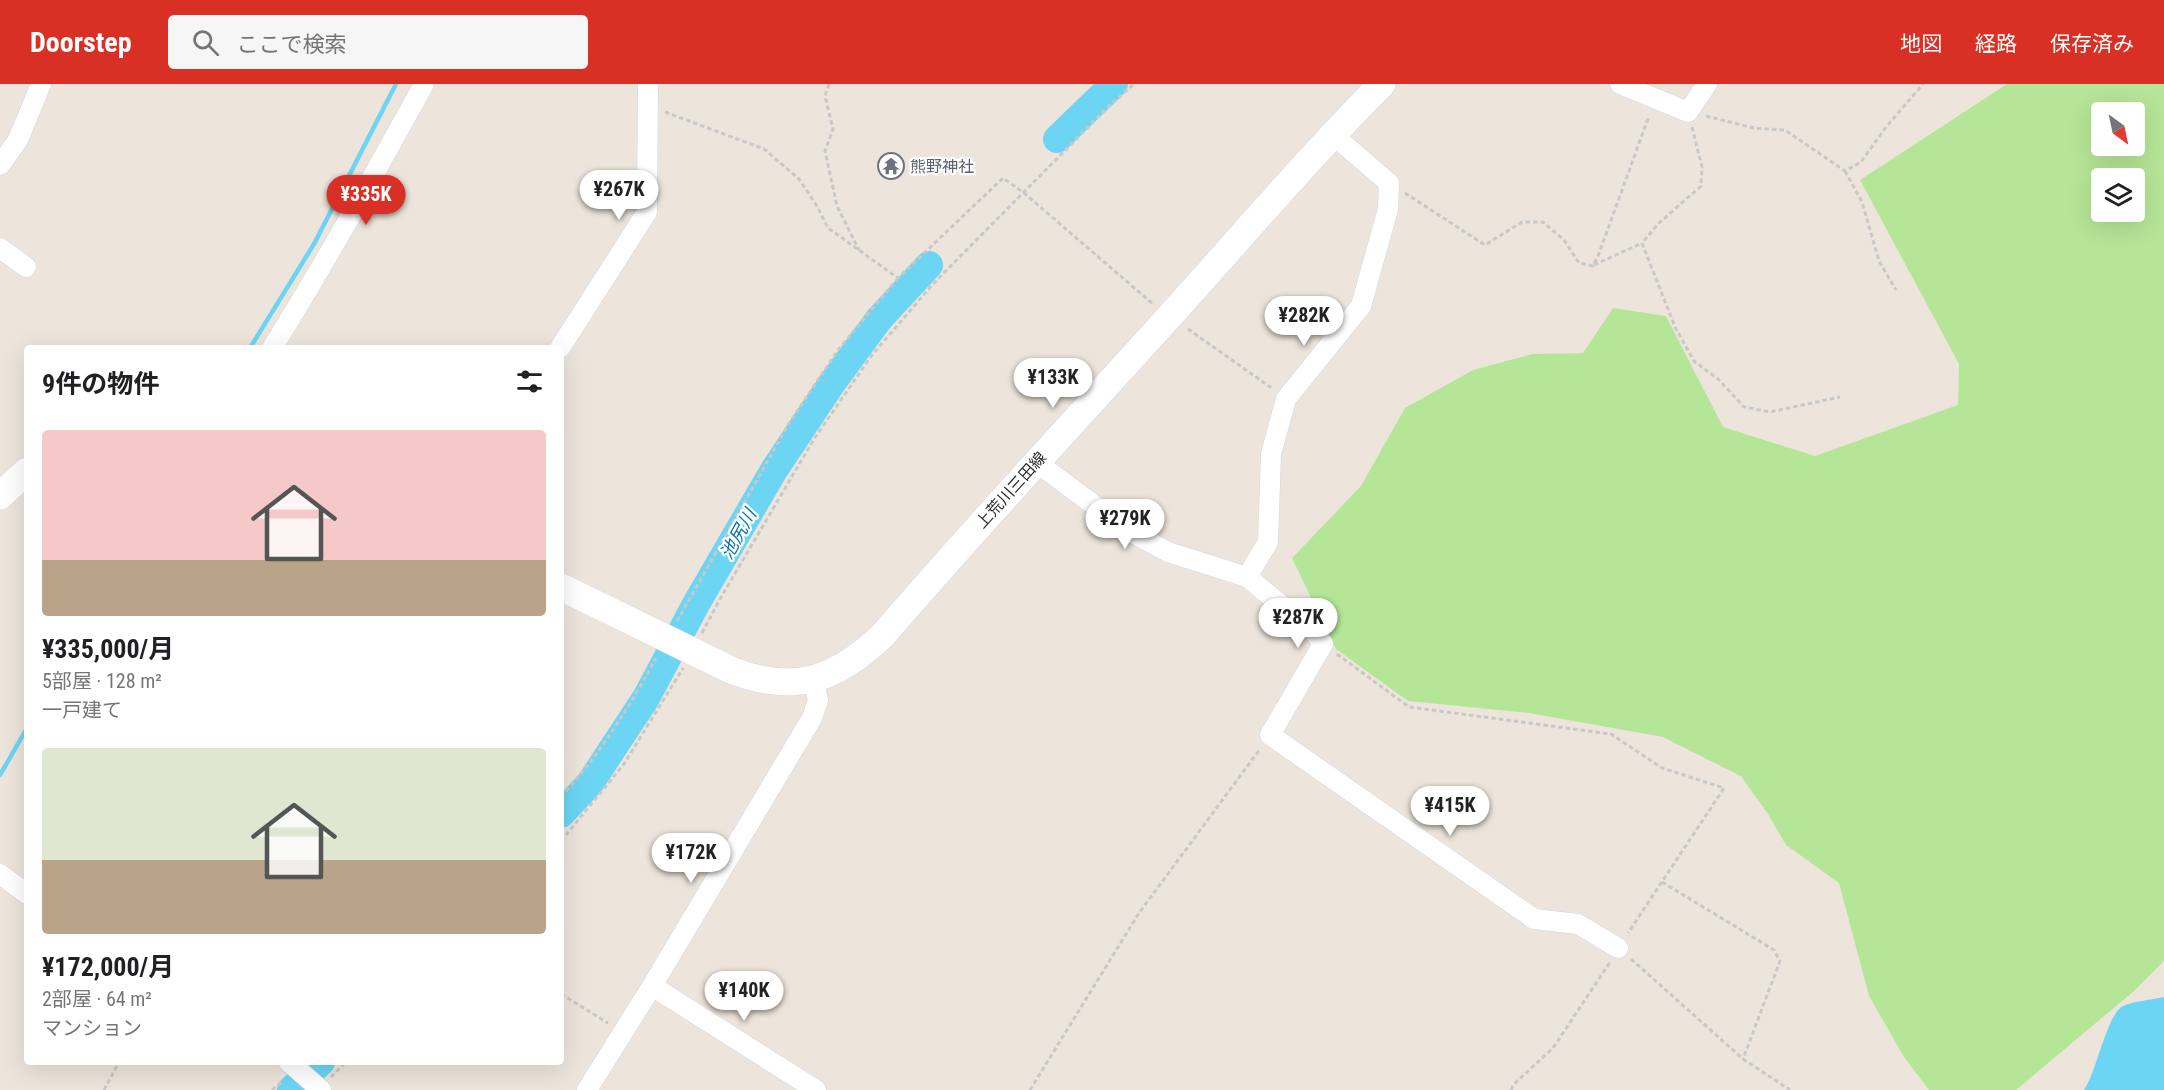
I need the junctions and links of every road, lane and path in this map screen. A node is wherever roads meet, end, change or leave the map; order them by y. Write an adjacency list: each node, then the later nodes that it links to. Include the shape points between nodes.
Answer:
1 (41, 84): 14 (street, via 18,140)
2 (424, 84): 26 (street)
3 (648, 84): 11 (street)
4 (830, 84): 20 (path, via 825,96 833,129 825,151 837,206)
5 (1134, 84): 17 (path)
6 (1382, 84): 13 (main road, 上荒川三田線)
7 (1620, 84): 10 (street)
8 (1707, 84): 12 (street)
9 (1923, 84): 15 (path, via 1861,162)
10 (1654, 100): 12 (street); 21 (path)
11 (649, 106): 20 (path, via 764,149 799,179 828,228); 27 (street, via 647,212)
12 (1688, 112): 15 (path, via 1754,128 1785,130); 18 (path, via 1702,168 1701,186)
13 (1332, 134): 16 (street); 25 (main road, 上荒川三田線)
14 (0, 165)
15 (1845, 171): 24 (path, via 1862,202 1879,261)
16 (1389, 183): 21 (path, via 1485,245 1522,222 1543,222 1564,240 1579,263); 29 (street, via 1388,209 1361,306)
17 (1024, 193): 23 (path, via 1003,178); 25 (path); 37 (path, via 933,284 872,355 814,439)
18 (1642, 243): 21 (path); 28 (path, via 1675,327 1694,361 1743,406 1770,412)
19 (0, 248): 22 (street)
20 (860, 252): 23 (path)
21 (1593, 266)
22 (26, 267)
23 (898, 278): 35 (path, via 838,350 788,425)
24 (1896, 290)
25 (1169, 317): 29 (path); 30 (main road, 上荒川三田線)
26 (274, 345)
27 (562, 345)
28 (1839, 397)
29 (1286, 399): 33 (street, via 1271,454 1268,542)
30 (1036, 462): 33 (street, via 1129,531 1168,552); 38 (main road, 上荒川三田線, via 876,642 835,671)
31 (24, 474): 32 (main road)
32 (0, 496)
33 (1247, 577): 36 (street, via 1314,632)
34 (564, 587): 35 (main road, 上荒川三田線)
35 (667, 637): 37 (main road, 上荒川三田線); 40 (path, via 638,692)
36 (1323, 644): 39 (street); 43 (path, via 1408,707 1611,734 1662,768 1724,789)
37 (693, 651): 38 (main road, 上荒川三田線, via 754,679 783,683); 41 (path, via 624,764)
38 (813, 679): 46 (street, via 818,700 812,718)
39 (1270, 735): 45 (street, via 1534,919 1578,924); 56 (path, via 1139,914)
40 (564, 794)
41 (564, 837)
42 (0, 874): 44 (street)
43 (1662, 882): 45 (path); 49 (path, via 1774,950 1780,961)
44 (24, 892)
45 (1618, 948): 49 (path); 57 (path, via 1553,1048)
46 (652, 986): 48 (street); 55 (street)
47 (564, 996): 48 (path)
48 (623, 1032): 54 (street)
49 (1743, 1059): 58 (path)
50 (117, 1065): 52 (path)
51 (293, 1066): 53 (street)
52 (104, 1090)
53 (319, 1090)
54 (586, 1090)
55 (816, 1090)
56 (1030, 1090)
57 (1511, 1090)
58 (1790, 1090)

